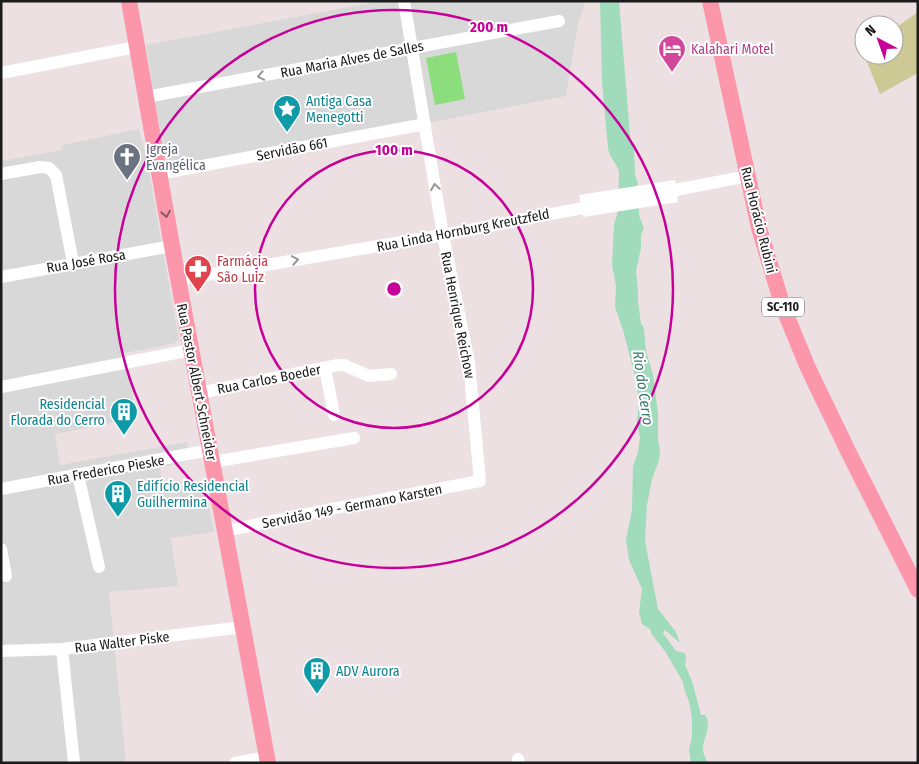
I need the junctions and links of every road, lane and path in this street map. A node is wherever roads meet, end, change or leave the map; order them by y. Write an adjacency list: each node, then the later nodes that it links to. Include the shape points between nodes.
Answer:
1 (129, 1): 5 (main road, Rua Pastor Albert Schneider)
2 (404, 1): 6 (street, Rua Henrique Reichow)
3 (710, 1): 12 (main road, Rua Horácio Rubini / SC-110)
4 (559, 20): 6 (street, Rua Maria Alves de Salles)
5 (136, 47): 7 (street); 8 (main road, Rua Pastor Albert Schneider)
6 (412, 47): 8 (street, Rua Maria Alves de Salles, one-way to 8); 9 (street, Rua Henrique Reichow)
7 (1, 73)
8 (146, 97): 13 (main road, Rua Pastor Albert Schneider)
9 (425, 124): 13 (street, Servidão 661); 14 (street, Rua Henrique Reichow, one-way to 9)
10 (358, 144): 13 (street)
11 (1, 174): 16 (street, via 40,167 49,168 56,175)
12 (748, 176): 14 (street, Rua Linda Hornburg Kreutzfeld); 34 (main road, Rua Horácio Rubini / SC-110, via 761,236 792,332 848,453)
13 (159, 177): 15 (main road, Rua Pastor Albert Schneider, one-way to 15)
14 (443, 236): 18 (street, Rua Linda Hornburg Kreutzfeld, one-way to 14); 28 (street, Rua Henrique Reichow, via 469,363)
15 (172, 246): 16 (street, Rua José Rosa); 18 (main road, Rua Pastor Albert Schneider)
16 (73, 263): 17 (street, Rua José Rosa)
17 (1, 277)
18 (178, 280): 19 (main road, Rua Pastor Albert Schneider)
19 (191, 350): 22 (street); 23 (main road, Rua Pastor Albert Schneider)
20 (325, 368): 21 (street, Rua Carlos Boeder, via 338,365 368,376); 23 (street, Rua Carlos Boeder); 24 (street)
21 (391, 374)
22 (1, 387)
23 (199, 393): 26 (main road, Rua Pastor Albert Schneider)
24 (334, 415)
25 (354, 438): 26 (street, Rua Frederico Pieske)
26 (211, 456): 27 (street, Rua Frederico Pieske); 30 (main road, Rua Pastor Albert Schneider)
27 (78, 475): 29 (street, Rua Frederico Pieske); 32 (street)
28 (480, 481): 30 (street, Servidão 149 - Germano Karsten)
29 (1, 489)
30 (224, 531): 35 (main road, Rua Pastor Albert Schneider)
31 (1, 548): 33 (street)
32 (99, 567)
33 (6, 576)
34 (918, 590)
35 (242, 627): 36 (street, Rua Walter Piske); 38 (main road, Rua Pastor Albert Schneider)
36 (62, 649): 37 (street, Rua Walter Piske); 39 (street)
37 (1, 651)
38 (267, 760): 40 (street)
39 (74, 763)
40 (235, 763)

